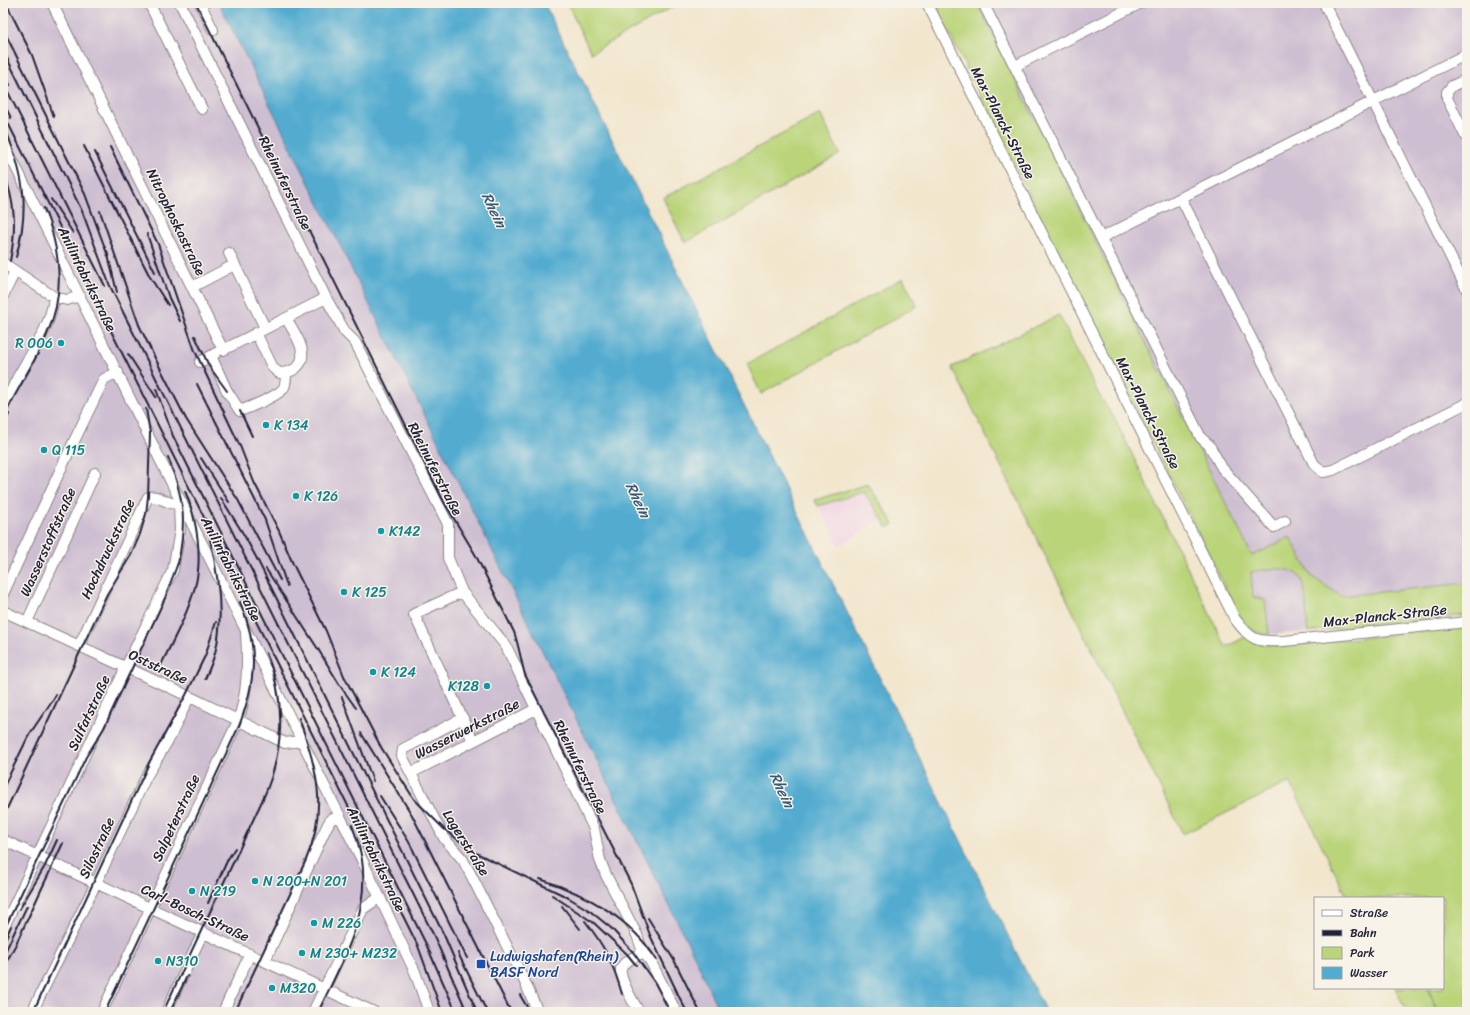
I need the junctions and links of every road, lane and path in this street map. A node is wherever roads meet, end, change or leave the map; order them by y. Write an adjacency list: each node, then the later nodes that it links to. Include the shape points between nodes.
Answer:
1 (52, 3): 23 (street, Nitrophoskastraße)
2 (149, 3): 14 (street)
3 (180, 3): 28 (street, Rheinuferstraße)
4 (200, 3): 9 (street)
5 (928, 3): 46 (street, Max-Planck-Straße, via 1233,615 1247,634 1261,640 1284,641)
6 (983, 3): 11 (street)
7 (1141, 3): 11 (street)
8 (1324, 3): 13 (street)
9 (213, 30)
10 (1467, 54): 13 (street)
11 (1015, 66): 18 (street)
12 (1467, 79): 15 (street, via 1452,86 1447,92 1447,98)
13 (1373, 101): 17 (street); 24 (street)
14 (202, 109)
15 (1465, 135)
16 (3, 141): 26 (street, Anilinfabrikstraße)
17 (1181, 198): 18 (street); 37 (street, via 1314,464 1323,472 1334,470)
18 (1101, 238): 41 (street, via 1201,438 1209,445 1222,468 1274,527)
19 (229, 254): 21 (street)
20 (3, 263): 22 (street)
21 (234, 265): 23 (street); 30 (street)
22 (15, 271): 25 (street); 27 (street)
23 (192, 287): 32 (street, Nitrophoskastraße)
24 (1467, 290)
25 (3, 296)
26 (80, 296): 27 (street, via 67,300); 35 (street, Anilinfabrikstraße)
27 (54, 297): 38 (street, via 50,316 39,342 18,376)
28 (326, 298): 29 (street); 42 (street, Rheinuferstraße, via 345,332 355,342 448,524 448,558)
29 (286, 318): 30 (street); 36 (street, via 301,346 303,358 301,365)
30 (265, 328): 31 (street)
31 (256, 333): 32 (street); 36 (street, via 274,368 279,373)
32 (223, 350): 33 (street)
33 (211, 356): 34 (street); 36 (street, via 240,412 284,388)
34 (200, 362)
35 (118, 372): 40 (street, Anilinfabrikstraße); 43 (street, via 104,379)
36 (286, 373)
37 (1467, 403)
38 (3, 409)
39 (95, 473): 45 (street, Wasserstoffstraße)
40 (180, 503): 47 (street, Anilinfabrikstraße); 48 (street, Hochdruckstraße, via 171,504 152,496 148,497); 49 (street, Sulfatstraße, via 180,530 173,570)
41 (1285, 521)
42 (462, 592): 51 (street, Rheinuferstraße, via 506,646); 52 (street, via 414,614)
43 (3, 594)
44 (3, 611): 45 (street, Oststraße)
45 (27, 622): 48 (street, Oststraße)
46 (1467, 622)
47 (246, 630): 53 (street, Salpeterstraße, via 246,692); 54 (street, Anilinfabrikstraße)
48 (79, 646): 49 (street, Oststraße)
49 (126, 667): 50 (street, Oststraße); 59 (street, Sulfatstraße)
50 (189, 697): 53 (street, Oststraße); 60 (street, Silostraße, via 170,737 146,777)
51 (536, 709): 55 (street, Wasserwerkstraße); 65 (street, Rheinuferstraße, via 594,829 600,860)
52 (463, 718): 55 (street); 56 (street, Lagerstraße, via 403,749 402,756)
53 (238, 721): 54 (street, Oststraße, via 285,743); 62 (street, Salpeterstraße)
54 (302, 741): 57 (street, Anilinfabrikstraße)
55 (474, 741): 56 (street, Wasserwerkstraße)
56 (411, 773): 76 (street, Lagerstraße, via 444,838 463,860 471,875)
57 (340, 816): 61 (street, Anilinfabrikstraße); 67 (street, via 331,819 327,826)
58 (3, 840): 59 (street, Carl-Bosch-Straße)
59 (38, 856): 60 (street, Carl-Bosch-Straße); 63 (street, Sulfatstraße)
60 (96, 883): 62 (street, Carl-Bosch-Straße); 69 (street, Silostraße)
61 (380, 896): 68 (street, via 363,909); 75 (street, Anilinfabrikstraße, via 415,972)
62 (150, 908): 64 (street, Carl-Bosch-Straße); 70 (street, Salpeterstraße)
63 (3, 929)
64 (203, 932): 66 (street, Carl-Bosch-Straße); 71 (street)
65 (643, 952): 77 (street, via 628,961 621,969 624,984); 78 (street, Rheinuferstraße, via 651,962)
66 (250, 954): 67 (street, Carl-Bosch-Straße); 72 (street)
67 (265, 961): 68 (street, Carl-Bosch-Straße)
68 (324, 988): 73 (street); 74 (street, Carl-Bosch-Straße)
69 (32, 1012)
70 (102, 1012)
71 (166, 1012)
72 (223, 1012)
73 (313, 1012)
74 (374, 1012)
75 (429, 1012)
76 (538, 1012)
77 (639, 1012)
78 (676, 1012)

